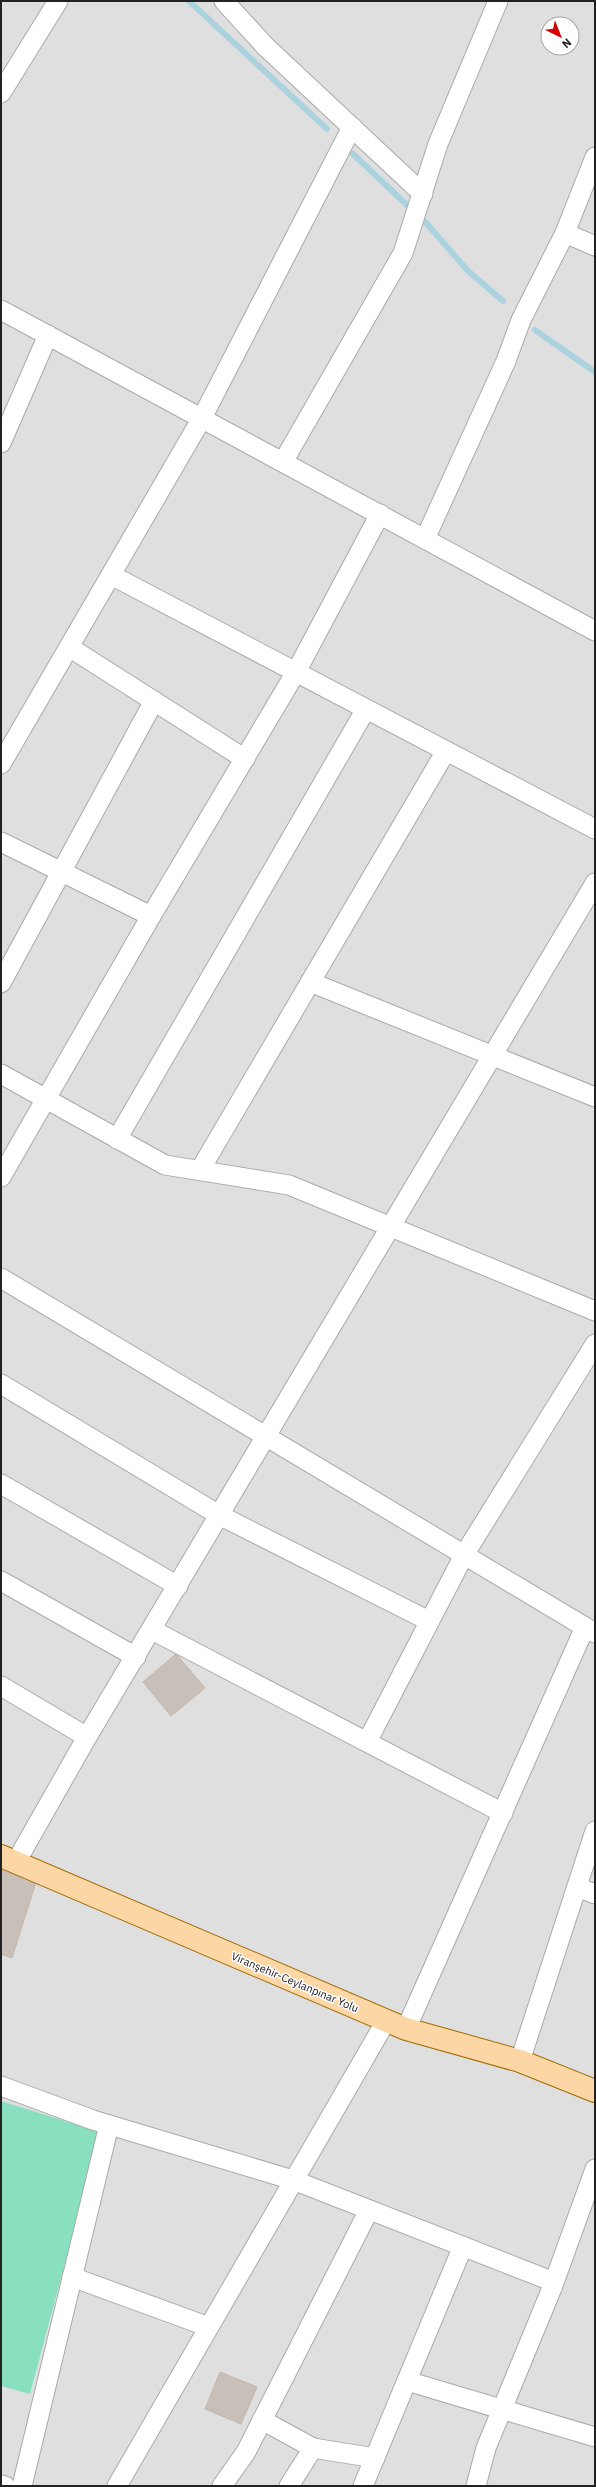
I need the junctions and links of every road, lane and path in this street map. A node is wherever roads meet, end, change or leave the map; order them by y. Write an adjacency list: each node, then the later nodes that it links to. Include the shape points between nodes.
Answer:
1 (58, 1): 4 (street)
2 (224, 1): 5 (street, via 265,46)
3 (498, 1): 7 (street, via 438,144)
4 (1, 93)
5 (352, 127): 7 (street); 12 (street)
6 (595, 157): 8 (street)
7 (423, 194): 14 (street, via 404,253)
8 (565, 233): 9 (street); 16 (street, via 521,320 506,361)
9 (595, 246)
10 (1, 310): 11 (street)
11 (48, 335): 12 (street); 13 (street)
12 (202, 418): 14 (street); 17 (street)
13 (1, 444)
14 (283, 462): 15 (street)
15 (380, 514): 16 (street); 20 (street)
16 (425, 539): 18 (street)
17 (111, 575): 19 (street); 20 (street)
18 (595, 631)
19 (69, 646): 21 (street); 25 (street)
20 (296, 672): 22 (street); 24 (street)
21 (154, 701): 24 (street); 28 (street)
22 (366, 709): 23 (street); 37 (street)
23 (446, 751): 26 (street); 31 (street)
24 (245, 759): 30 (street)
25 (1, 764)
26 (595, 829)
27 (1, 842): 28 (street)
28 (62, 872): 30 (street); 32 (street)
29 (595, 883): 33 (street)
30 (150, 916): 36 (street)
31 (310, 982): 33 (street); 38 (street)
32 (1, 983)
33 (492, 1056): 35 (street); 40 (street)
34 (1, 1074): 36 (street)
35 (595, 1097)
36 (47, 1100): 37 (street); 39 (street)
37 (117, 1139): 38 (street, via 165,1165)
38 (200, 1170): 40 (street, via 289,1185)
39 (1, 1177)
40 (390, 1227): 42 (street); 45 (street)
41 (1, 1278): 45 (street)
42 (595, 1311)
43 (595, 1344): 48 (street)
44 (1, 1384): 47 (street)
45 (266, 1436): 47 (street); 48 (street)
46 (1, 1484): 50 (street)
47 (220, 1515): 50 (street); 51 (street)
48 (464, 1555): 51 (street); 53 (street)
49 (1, 1581): 54 (street)
50 (178, 1586): 52 (street)
51 (429, 1621): 57 (street)
52 (152, 1630): 54 (street); 57 (street)
53 (590, 1630): 58 (street)
54 (136, 1657): 56 (street)
55 (1, 1686): 56 (street)
56 (87, 1737): 60 (street)
57 (367, 1742): 58 (street)
58 (502, 1813): 64 (street)
59 (595, 1831): 61 (street)
60 (8, 1859): 63 (main road, Viranşehir-Ceylanpınar Yolu)
61 (578, 1887): 62 (street); 65 (street)
62 (595, 1894)
63 (386, 2021): 64 (main road, Viranşehir-Ceylanpınar Yolu); 70 (street)
64 (406, 2029): 65 (main road, Viranşehir-Ceylanpınar Yolu)
65 (520, 2061): 67 (main road, Viranşehir-Ceylanpınar Yolu)
66 (1, 2086): 68 (street)
67 (595, 2090)
68 (109, 2125): 70 (street); 73 (street)
69 (595, 2169): 74 (street)
70 (293, 2180): 71 (street); 75 (street)
71 (369, 2210): 72 (street); 78 (street)
72 (463, 2246): 74 (street); 76 (street)
73 (72, 2277): 75 (street); 84 (street)
74 (554, 2282): 77 (street)
75 (209, 2327): 85 (street)
76 (406, 2381): 77 (street); 81 (street)
77 (502, 2409): 79 (street); 89 (street, via 486,2448)
78 (262, 2420): 80 (street); 86 (street, via 246,2452)
79 (595, 2437)
80 (313, 2448): 81 (street); 87 (street)
81 (375, 2458): 88 (street)
82 (1, 2485): 83 (street)
83 (6, 2486)
84 (22, 2486)
85 (117, 2486)
86 (222, 2486)
87 (289, 2486)
88 (363, 2486)
89 (476, 2486)

